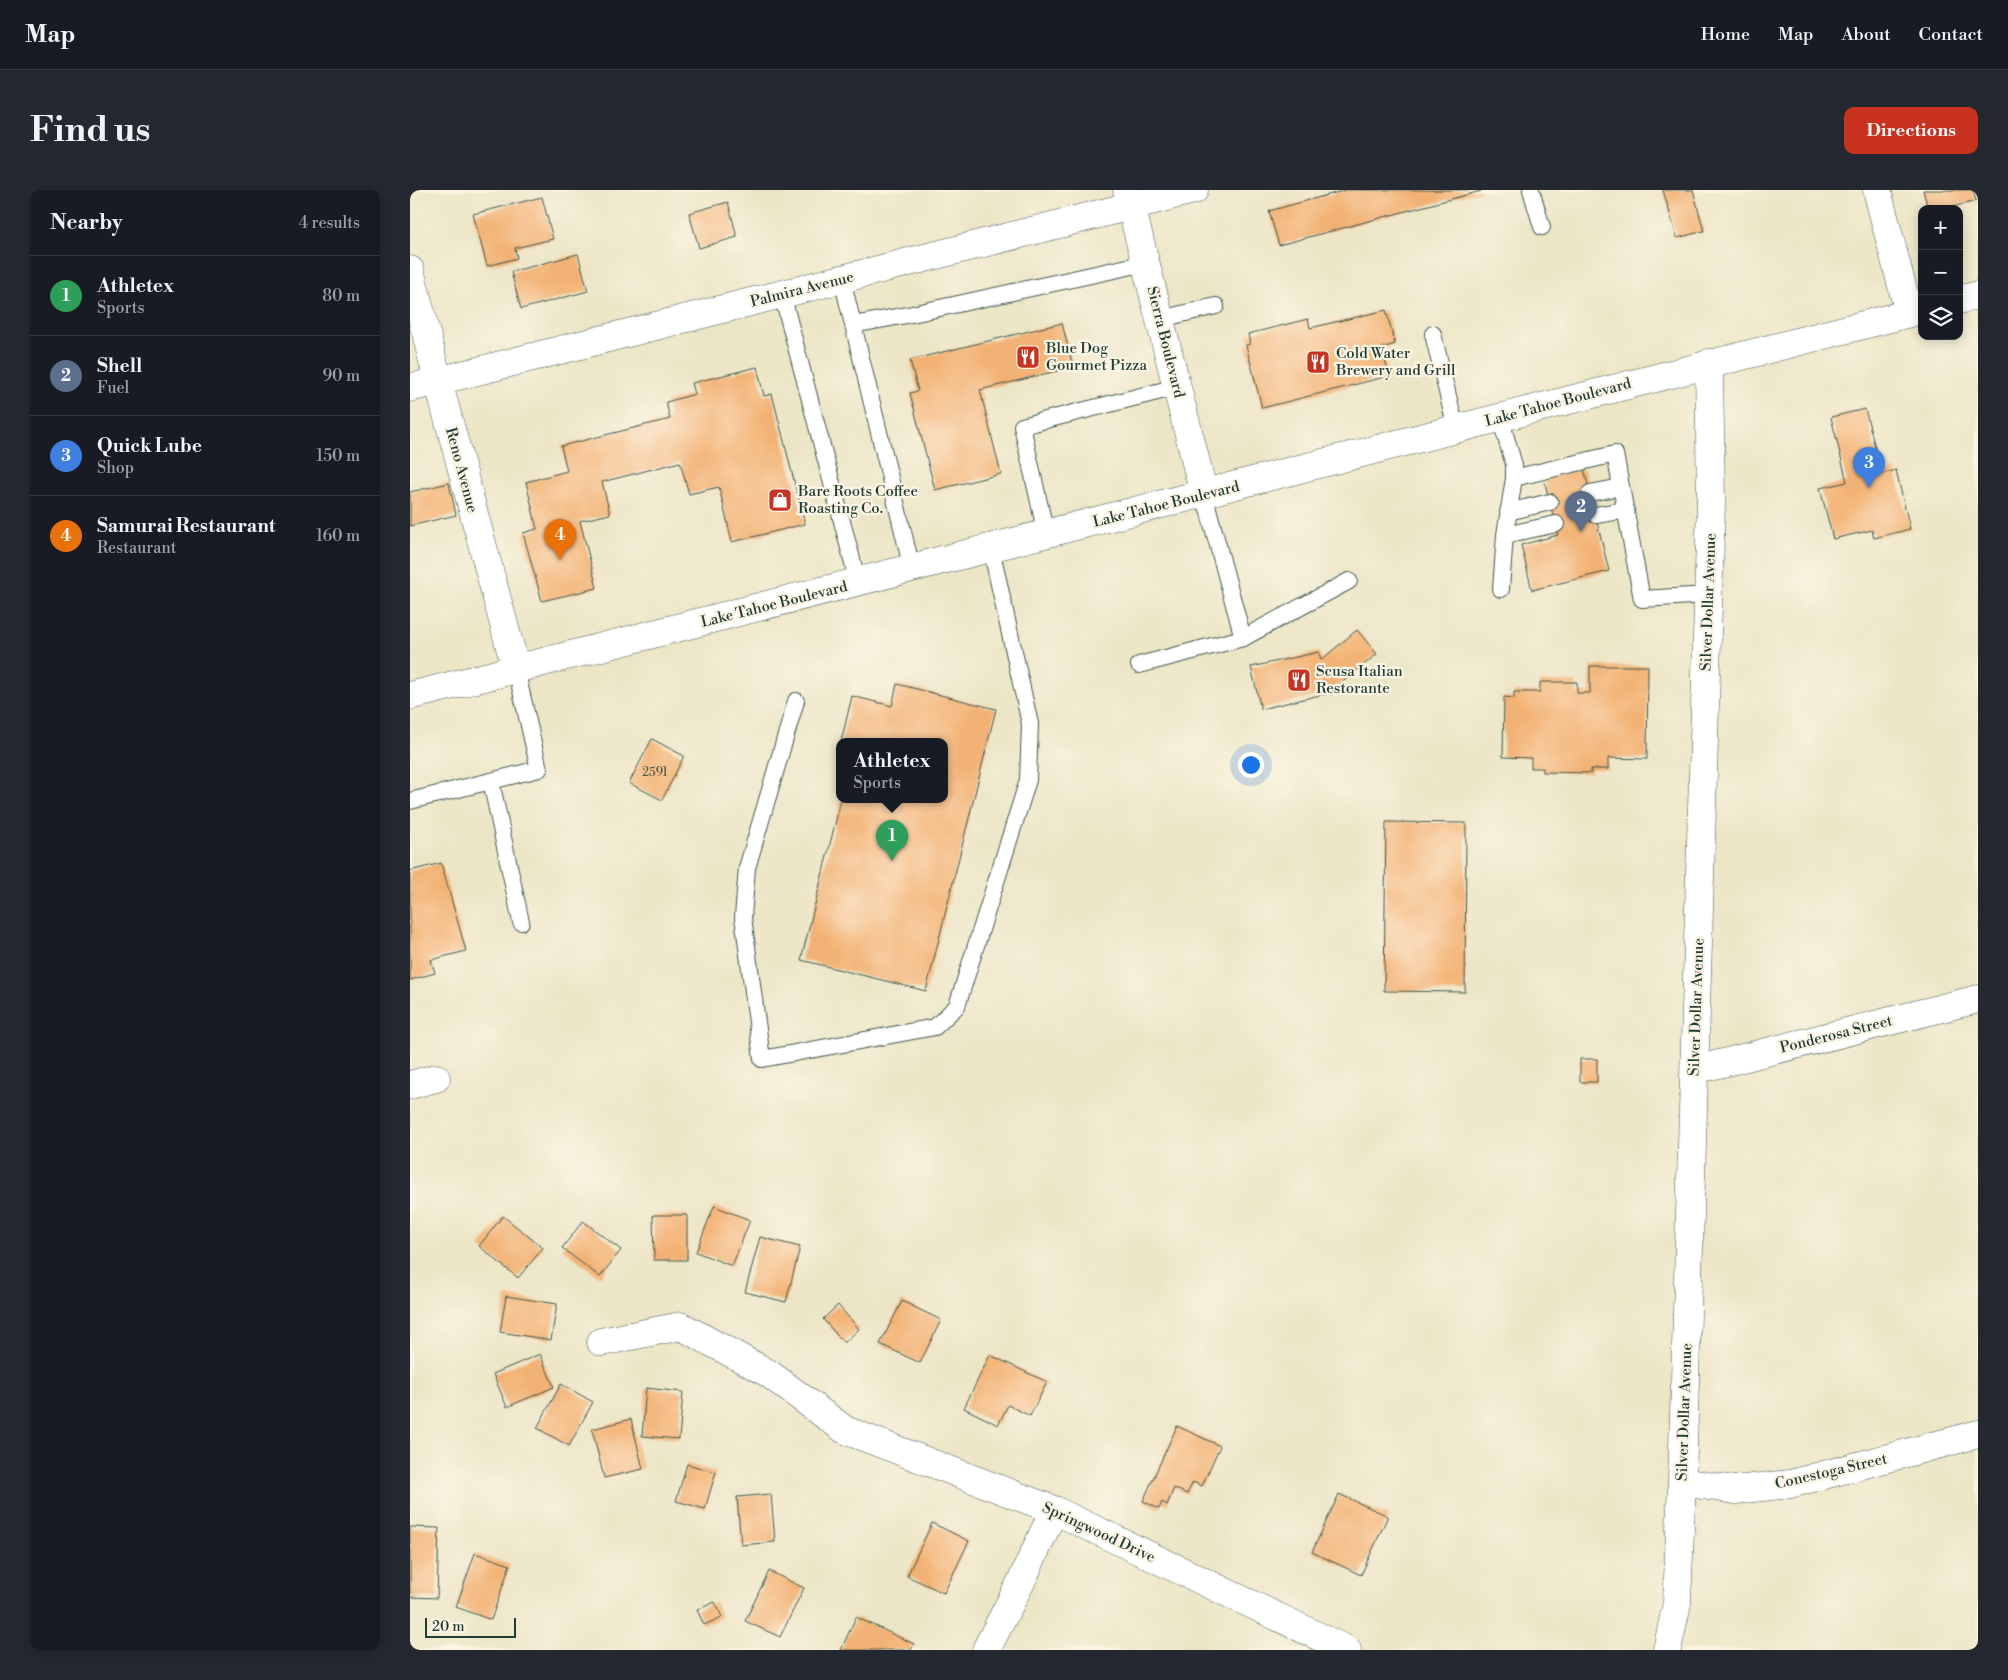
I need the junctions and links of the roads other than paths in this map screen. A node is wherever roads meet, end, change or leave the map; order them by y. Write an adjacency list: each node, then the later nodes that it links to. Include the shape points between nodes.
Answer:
1 (1194, 190): 4 (main road, Palmira Avenue)
2 (1531, 190): 5 (lane)
3 (1877, 190): 13 (main road)
4 (1129, 198): 6 (main road, Sierra Boulevard); 8 (main road, Palmira Avenue)
5 (1542, 227)
6 (1146, 263): 14 (main road, Sierra Boulevard); 15 (lane)
7 (410, 270): 18 (main road, Reno Avenue)
8 (842, 279): 9 (main road, Palmira Avenue); 15 (lane)
9 (782, 294): 18 (main road, Palmira Avenue); 37 (lane)
10 (1978, 295): 11 (main road)
11 (1963, 299)
12 (1216, 306): 14 (lane)
13 (1915, 311): 17 (main road, Lake Tahoe Boulevard)
14 (1160, 320): 19 (main road, Sierra Boulevard)
15 (853, 325): 35 (lane)
16 (1433, 334): 22 (lane)
17 (1709, 363): 21 (main road, Lake Tahoe Boulevard); 39 (main road, Silver Dollar Avenue, via 1711,504)
18 (438, 381): 20 (main road, Palmira Avenue); 42 (main road, Reno Avenue)
19 (1177, 387): 26 (main road, Sierra Boulevard); 32 (lane, via 1022,426)
20 (410, 388)
21 (1500, 417): 22 (main road, Lake Tahoe Boulevard); 23 (lane, via 1514,466)
22 (1456, 429): 26 (main road, Lake Tahoe Boulevard)
23 (1514, 478): 24 (lane, via 1615,454); 29 (lane)
24 (1621, 486): 25 (lane); 28 (lane)
25 (1590, 493)
26 (1204, 494): 32 (main road, Lake Tahoe Boulevard); 40 (lane)
27 (1550, 502): 29 (lane)
28 (1626, 510): 30 (lane); 39 (lane, via 1642,599)
29 (1508, 512): 33 (lane)
30 (1596, 516)
31 (1556, 524): 33 (lane)
32 (1046, 534): 34 (main road, Lake Tahoe Boulevard)
33 (1505, 535): 38 (lane)
34 (991, 548): 35 (main road, Lake Tahoe Boulevard); 44 (lane, via 1030,724 1028,780 957,1006 935,1027 762,1059 743,917 747,868)
35 (912, 569): 37 (main road, Lake Tahoe Boulevard)
36 (1349, 581): 40 (lane)
37 (858, 582): 42 (main road, Lake Tahoe Boulevard)
38 (1501, 589)
39 (1708, 595): 49 (main road, Silver Dollar Avenue)
40 (1243, 638): 41 (lane)
41 (1139, 665)
42 (516, 669): 43 (main road, Lake Tahoe Boulevard); 45 (lane, via 539,769)
43 (410, 696)
44 (796, 701)
45 (491, 781): 46 (lane); 47 (lane)
46 (410, 801)
47 (521, 922)
48 (1978, 999): 49 (main road, Ponderosa Street)
49 (1695, 1070): 54 (main road, Silver Dollar Avenue)
50 (436, 1078): 51 (main road)
51 (410, 1086)
52 (601, 1342): 55 (main road, Springwood Drive, via 681,1326 768,1373 845,1430)
53 (1978, 1434): 54 (main road, Conestoga Street, via 1790,1484 1735,1490)
54 (1682, 1482): 58 (main road, Silver Dollar Avenue, via 1677,1603)
55 (1054, 1510): 56 (main road); 57 (main road, Springwood Drive)
56 (986, 1650)
57 (1346, 1650)
58 (1667, 1650)

